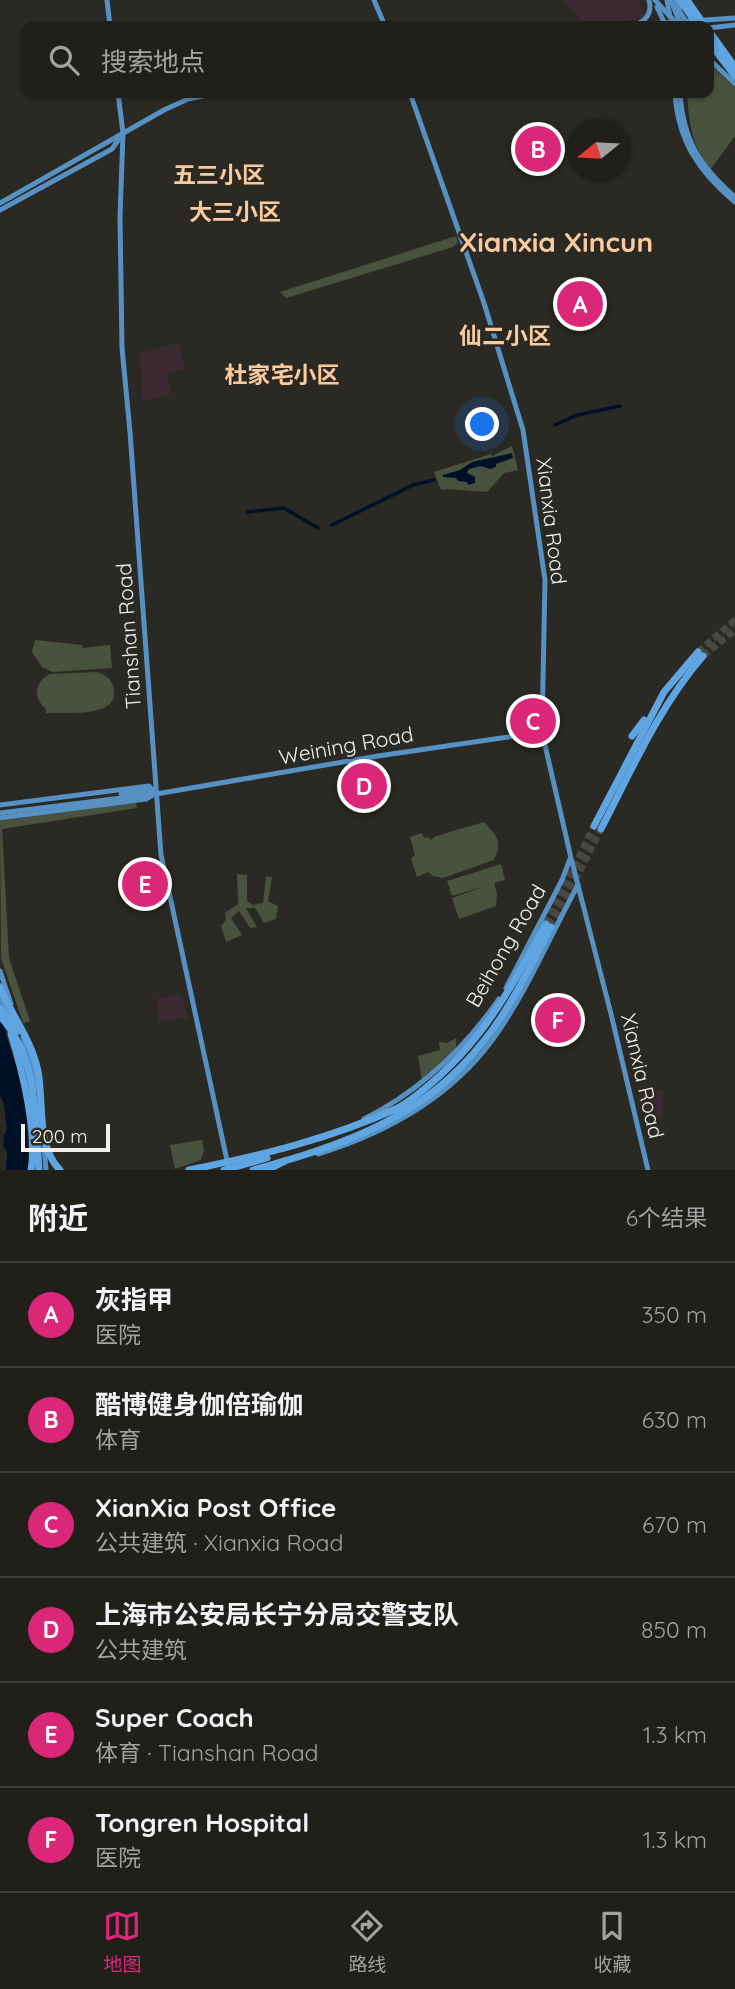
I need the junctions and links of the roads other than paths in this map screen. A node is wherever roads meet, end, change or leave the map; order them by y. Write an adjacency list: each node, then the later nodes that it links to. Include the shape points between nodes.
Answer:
1 (107, 0): 6 (main road)
2 (373, 0): 7 (main road)
3 (687, 0): 12 (highway, bridge)
4 (662, 1): 8 (main road); 9 (main road); 10 (main road); 11 (highway, bridge)
5 (735, 18): 13 (main road)
6 (109, 21)
7 (383, 21)
8 (640, 21)
9 (674, 21)
10 (674, 21)
11 (691, 21)
12 (702, 21)
13 (706, 21)
14 (735, 25): 15 (main road)
15 (714, 28)
16 (714, 38): 19 (highway, bridge)
17 (714, 50): 19 (highway, bridge)
18 (714, 65): 20 (main road)
19 (735, 71)
20 (735, 84)
21 (119, 98): 26 (main road, Tianshan Road)
22 (196, 98): 26 (main road)
23 (412, 98): 33 (main road, Xianxia Road, via 523,430 545,580)
24 (676, 98): 28 (main road, via 694,159)
25 (681, 98): 27 (main road, via 695,153 707,172)
26 (123, 133): 29 (main road); 30 (main road, via 112,149); 36 (main road, Tianshan Road, via 122,348)
27 (735, 197)
28 (735, 202)
29 (0, 203)
30 (0, 211)
31 (661, 697): 32 (highway, via 701,654); 32 (highway, via 597,827); 34 (highway)
32 (656, 723): 35 (highway)
33 (542, 732): 36 (main road, Weining Road); 38 (main road, Xianxia Road)
34 (632, 736)
35 (638, 770)
36 (156, 793): 37 (main road, Weining Road, via 149,790); 37 (main road, Weining Road, via 146,799); 37 (main road, Weining Road, via 149,786); 59 (main road, Tianshan Road, via 161,855)
37 (0, 811)
38 (571, 858): 39 (main road, Beihong Road); 40 (main road, Xianxia Road)
39 (563, 878): 40 (main road, via 570,877); 59 (main road, Beihong Road, via 497,1003 465,1044 422,1085 353,1124)
40 (578, 885): 41 (main road, Beihong Road); 42 (main road, Xianxia Road)
41 (569, 902): 42 (main road); 47 (main road, Beihong Road)
42 (582, 903): 68 (main road, Xianxia Road)
43 (0, 971): 61 (main road, via 38,1094)
44 (0, 987): 55 (highway, bridge, via 32,1048)
45 (0, 995): 60 (main road, via 32,1096)
46 (0, 1000): 57 (highway, bridge, via 23,1073)
47 (514, 1005): 50 (highway); 66 (main road, Beihong Road, via 492,1040 431,1101 348,1145)
48 (0, 1008): 52 (highway, bridge, via 25,1042)
49 (0, 1016): 51 (highway, bridge)
50 (484, 1042): 53 (highway, via 462,1066); 53 (highway, via 508,1006 548,926 476,1038)
51 (23, 1052): 56 (highway, bridge); 60 (highway, bridge, via 33,1092)
52 (37, 1082): 55 (highway, bridge); 62 (highway, bridge, via 44,1146)
53 (410, 1105): 54 (highway, bridge); 58 (highway, via 354,1137)
54 (398, 1108): 59 (highway, bridge, via 344,1135); 63 (highway, bridge, via 327,1138)
55 (43, 1121): 62 (highway, bridge)
56 (33, 1137): 57 (highway, bridge); 60 (highway, bridge)
57 (33, 1155): 60 (highway)
58 (285, 1161): 65 (highway, bridge); 67 (highway, bridge)
59 (227, 1168): 64 (main road, Beihong Road)
60 (36, 1170)
61 (46, 1170)
62 (56, 1170)
63 (189, 1170)
64 (201, 1170)
65 (253, 1170)
66 (259, 1170)
67 (267, 1170)
68 (648, 1170)

